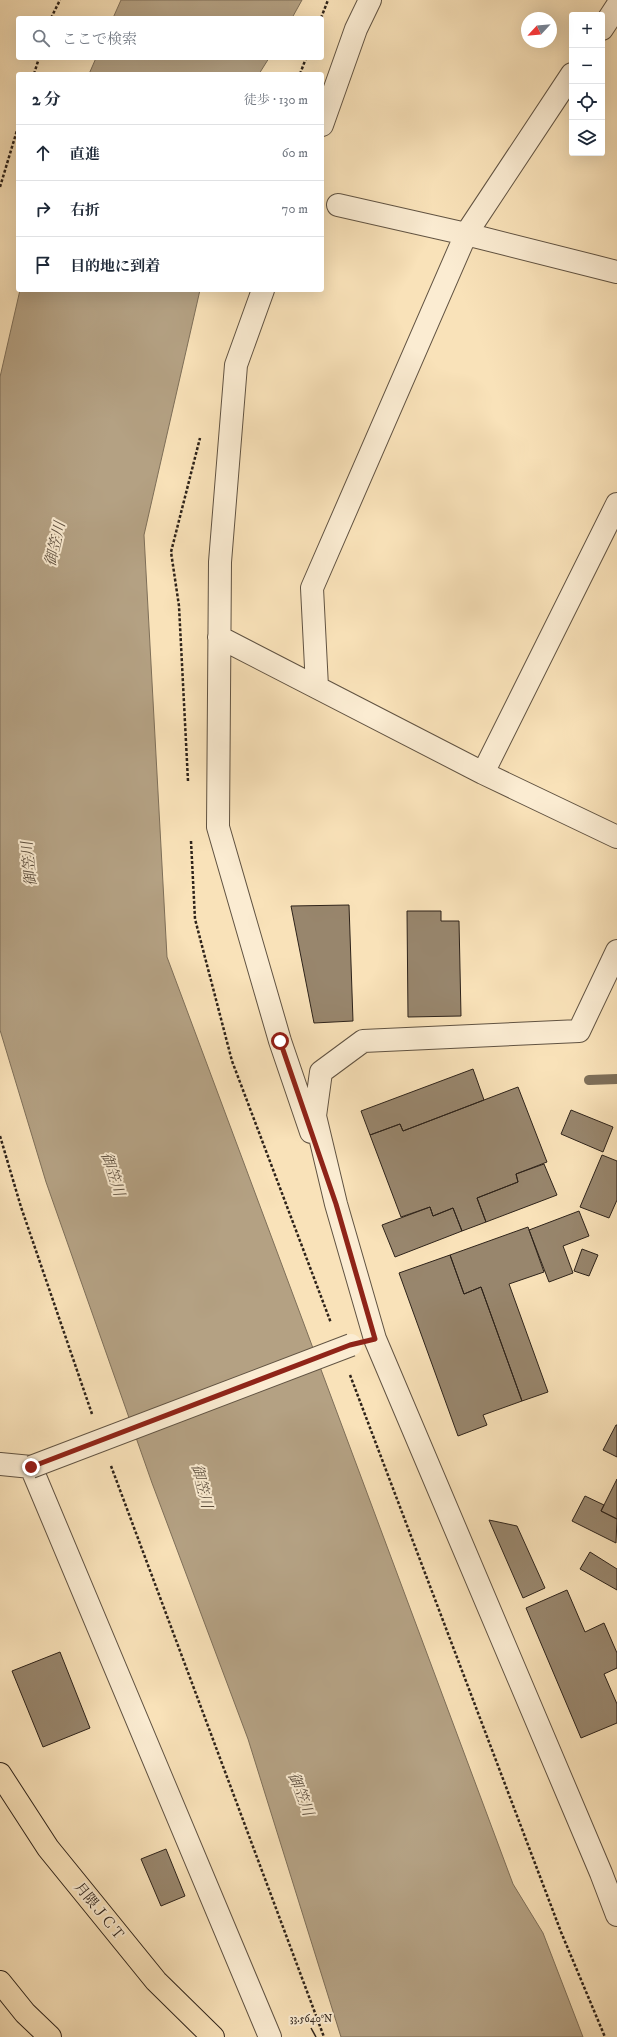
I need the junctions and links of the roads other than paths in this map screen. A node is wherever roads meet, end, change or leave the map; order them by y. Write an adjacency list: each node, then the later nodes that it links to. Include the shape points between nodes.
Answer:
1 (370, 0): 5 (street, via 356,29)
2 (617, 6): 3 (street)
3 (605, 24)
4 (569, 79): 7 (street)
5 (324, 119)
6 (338, 205): 7 (street)
7 (466, 234): 8 (street); 12 (street, via 312,588)
8 (617, 272)
9 (262, 292): 11 (street, via 236,365 220,562)
10 (617, 504): 13 (street)
11 (220, 637): 12 (street); 16 (street, via 218,827 280,1041)
12 (317, 687): 13 (street)
13 (483, 773): 14 (street)
14 (617, 837)
15 (617, 951): 16 (street, via 579,1031 363,1040 321,1072 315,1116)
16 (336, 1204): 17 (street)
17 (375, 1339): 19 (street, bridge, via 350,1345); 21 (street)
18 (0, 1464): 19 (street)
19 (31, 1467): 26 (street)
20 (0, 1774): 25 (highway, 月隈ＪＣＴ, via 53,1854 156,1980)
21 (609, 1875): 22 (street)
22 (617, 1915)
23 (0, 1982): 24 (highway, via 25,2013)
24 (50, 2037)
25 (213, 2037)
26 (270, 2037)

